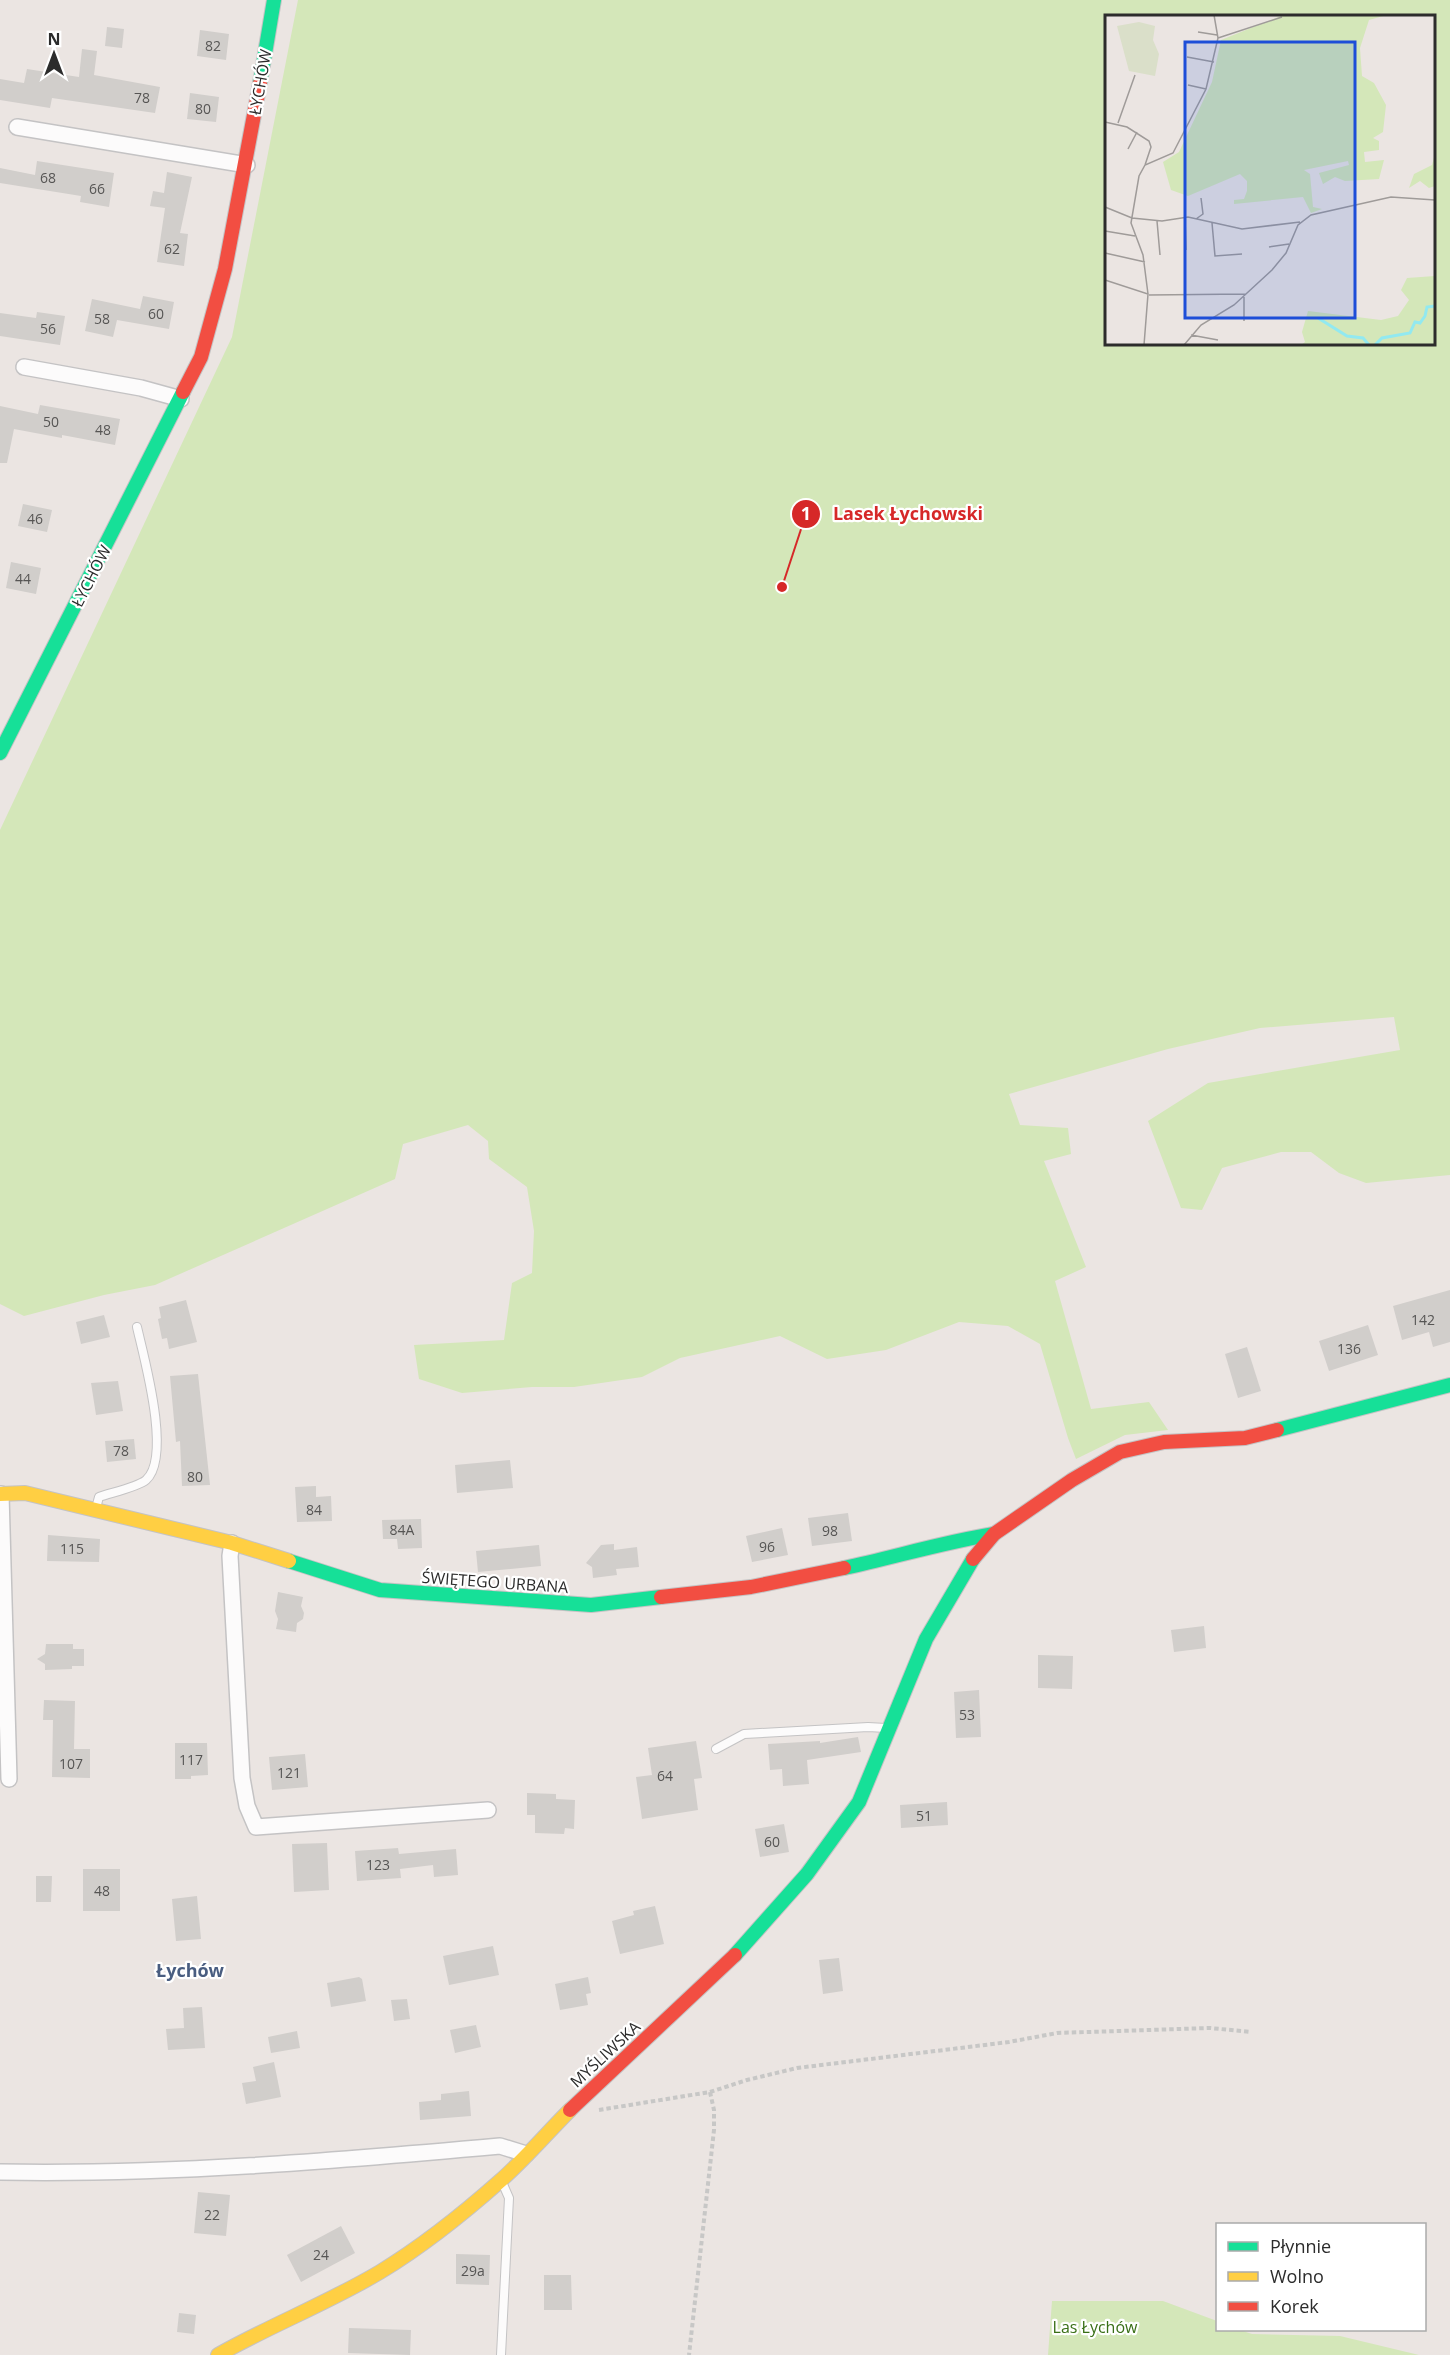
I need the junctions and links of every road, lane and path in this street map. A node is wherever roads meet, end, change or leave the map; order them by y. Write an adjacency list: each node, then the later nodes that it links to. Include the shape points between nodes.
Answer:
1 (274, 0): 3 (street, ŁYCHÓW)
2 (17, 127): 3 (street)
3 (247, 165): 5 (street, ŁYCHÓW, via 214,314 201,357)
4 (24, 367): 5 (street)
5 (181, 399): 6 (street, ŁYCHÓW)
6 (0, 753)
7 (137, 1327): 10 (lane, via 158,1432 156,1465 146,1480 99,1497)
8 (1450, 1385): 11 (street, via 1245,1438 1164,1442 1120,1452)
9 (1, 1494): 10 (street, ŚWIĘTEGO URBANA, via 25,1493); 15 (street)
10 (95, 1510): 12 (street, ŚWIĘTEGO URBANA)
11 (994, 1534): 12 (street, ŚWIĘTEGO URBANA, via 751,1587 591,1605 380,1590); 13 (street, MYŚLIWSKA, via 962,1577 926,1639)
12 (232, 1543): 16 (street, via 242,1778 256,1827)
13 (891, 1728): 14 (lane, via 744,1734); 19 (street, MYŚLIWSKA, via 859,1802 807,1874 739,1951)
14 (716, 1749)
15 (9, 1779)
16 (488, 1810)
17 (1251, 2032): 18 (path, via 1210,2028 1057,2033 797,2068)
18 (710, 2092): 19 (path, via 586,2112); 25 (path, via 714,2130)
19 (570, 2110): 20 (street, MYŚLIWSKA)
20 (526, 2154): 21 (street, via 500,2146 229,2168); 22 (street, MYŚLIWSKA)
21 (0, 2172)
22 (501, 2181): 23 (street, MYŚLIWSKA, via 381,2271); 24 (lane, via 509,2198)
23 (219, 2355)
24 (501, 2355)
25 (689, 2355)

